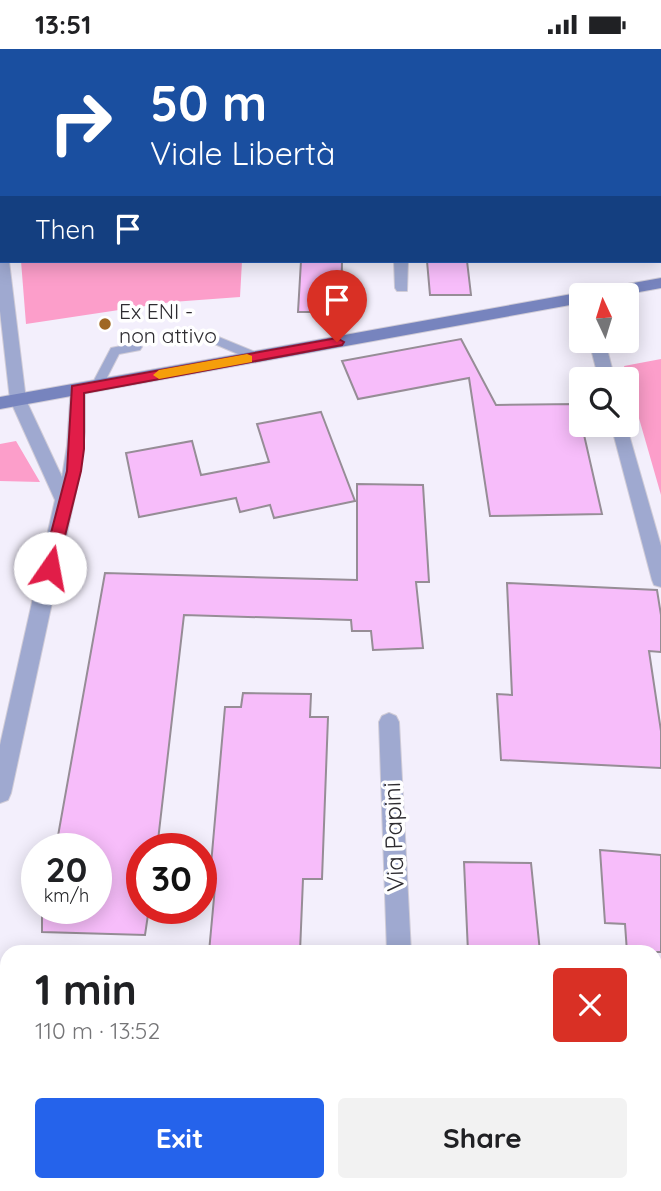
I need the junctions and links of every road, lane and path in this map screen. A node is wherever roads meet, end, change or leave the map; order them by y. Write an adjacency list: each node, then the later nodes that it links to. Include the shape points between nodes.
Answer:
1 (1, 263): 10 (street)
2 (401, 263): 5 (street)
3 (661, 283): 4 (main road)
4 (639, 287)
5 (402, 288)
6 (569, 300): 9 (main road)
7 (172, 341): 9 (lane, via 204,335)
8 (136, 347): 11 (lane, via 116,351)
9 (256, 357): 11 (main road)
10 (7, 369): 13 (street)
11 (97, 386): 12 (main road)
12 (77, 390): 13 (main road); 16 (street, via 77,449)
13 (18, 400): 14 (main road); 16 (street)
14 (0, 403)
15 (623, 437): 17 (street)
16 (64, 500): 19 (street)
17 (661, 580)
18 (389, 722): 20 (street, Via Papini)
19 (0, 793)
20 (399, 945)

